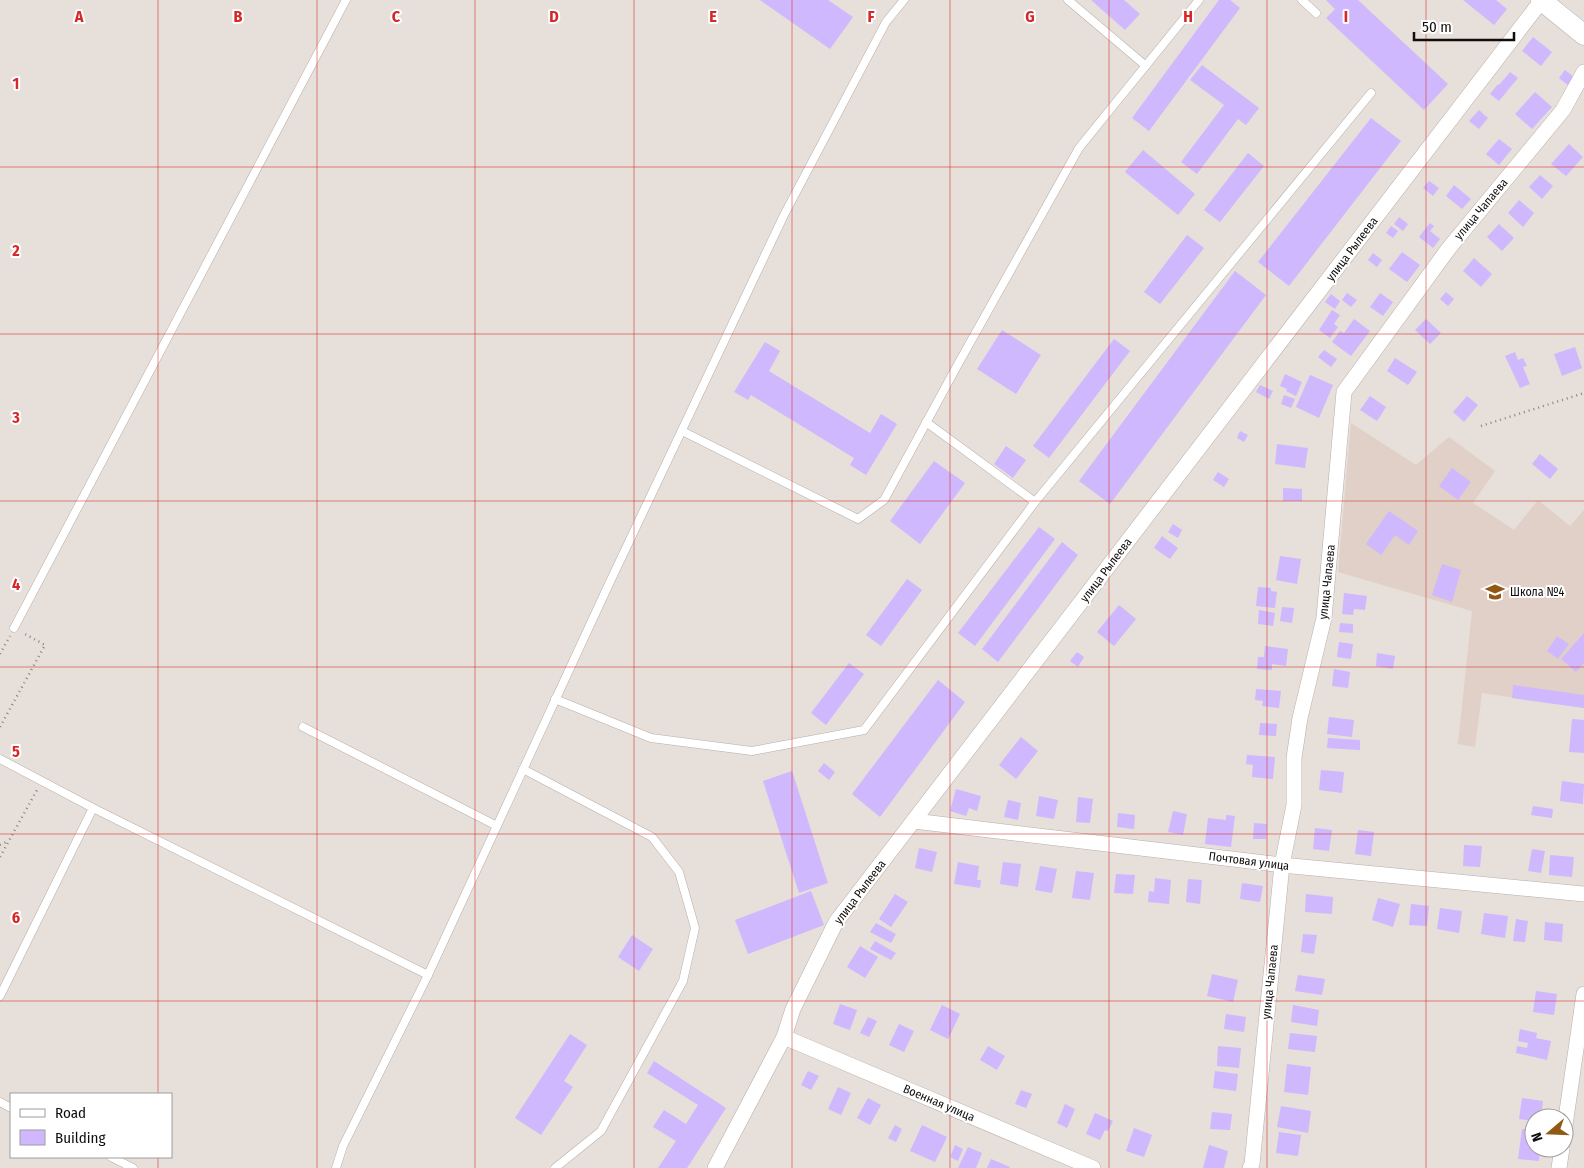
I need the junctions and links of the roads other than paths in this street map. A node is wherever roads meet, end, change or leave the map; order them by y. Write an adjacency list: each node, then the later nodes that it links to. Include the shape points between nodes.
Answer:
1 (346, 0): 15 (lane)
2 (904, 0): 13 (lane, via 886,22 784,215)
3 (1068, 0): 9 (lane)
4 (1199, 0): 9 (lane)
5 (1302, 0): 7 (lane)
6 (1541, 0): 8 (main road); 21 (street, улица Рылеева)
7 (1316, 13)
8 (1584, 34)
9 (1146, 66): 12 (lane, via 1079,148)
10 (1584, 72): 23 (street, улица Чапаева, via 1563,110 1449,248 1344,392 1324,618 1300,718 1294,758 1294,805)
11 (1371, 93): 14 (lane)
12 (926, 422): 13 (lane, via 884,500 858,519); 14 (lane)
13 (682, 431): 16 (lane)
14 (1035, 502): 16 (lane, via 864,730 752,752 651,738)
15 (14, 628)
16 (555, 700): 19 (lane)
17 (303, 727): 22 (lane)
18 (0, 759): 20 (lane)
19 (523, 769): 22 (lane); 34 (lane, via 652,837 679,872 695,928 683,981 601,1131)
20 (93, 808): 25 (lane); 27 (lane)
21 (914, 821): 23 (street, Почтовая улица); 28 (street, улица Рылеева, via 836,922 793,1009)
22 (497, 826): 25 (lane)
23 (1282, 866): 24 (street, Почтовая улица); 31 (street, улица Чапаева)
24 (1584, 894)
25 (428, 974): 33 (lane, via 343,1146)
26 (1584, 994): 29 (street)
27 (0, 996)
28 (784, 1038): 35 (street, улица Рылеева); 36 (street, Военная улица)
29 (1567, 1108)
30 (113, 1158): 32 (lane)
31 (1252, 1167)
32 (133, 1168)
33 (336, 1168)
34 (555, 1168)
35 (715, 1168)
36 (1093, 1168)

